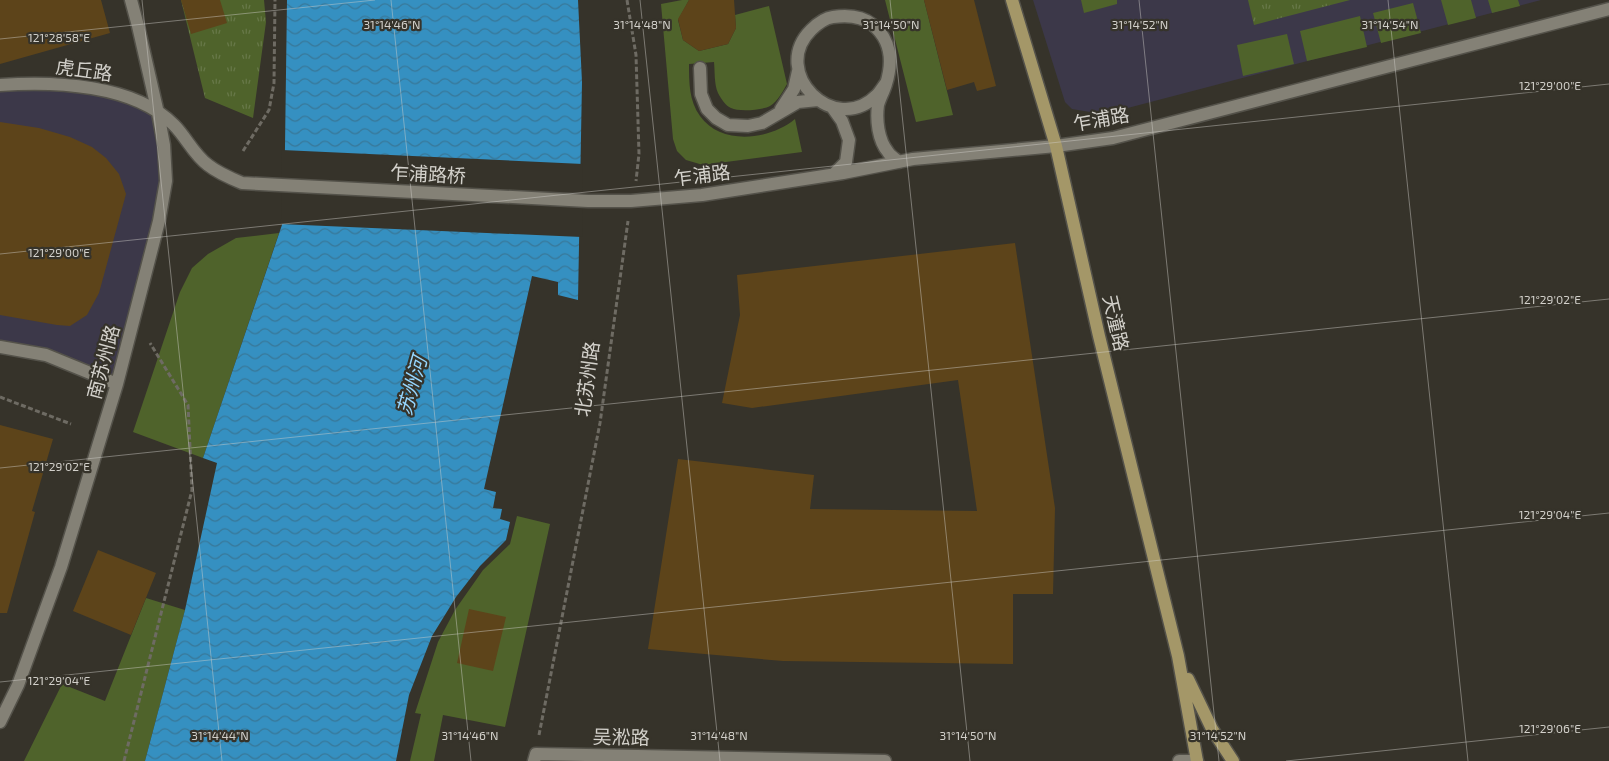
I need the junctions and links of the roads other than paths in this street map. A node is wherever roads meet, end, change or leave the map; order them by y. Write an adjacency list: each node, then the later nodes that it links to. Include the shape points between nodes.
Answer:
1 (131, 0): 10 (street, 南苏州路)
2 (1012, 0): 12 (main road, 天潼路)
3 (1609, 8): 12 (street, 乍浦路, via 1162,126 1113,138)
4 (700, 68): 11 (street, via 701,94 707,109 716,118 728,125 748,126)
5 (799, 68): 6 (street, via 800,48 807,34 830,17 845,15 860,18 884,37 890,52); 8 (street, via 807,90); 11 (street, via 794,89)
6 (886, 83): 9 (street, via 877,95 863,104 848,108); 13 (street, via 878,104 880,139 888,154)
7 (0, 85): 10 (street, 虎丘路, via 68,84 114,92)
8 (818, 100): 9 (street); 11 (street, via 798,102)
9 (832, 107): 14 (street, via 849,140 846,162)
10 (158, 113): 15 (street, 乍浦路桥, via 173,124 207,165 242,183); 17 (street, 南苏州路, via 166,181 159,221)
11 (775, 116)
12 (1056, 146): 13 (street, 乍浦路); 18 (main road, 天潼路)
13 (899, 162): 14 (street, 乍浦路)
14 (834, 174): 15 (street, 乍浦路, via 702,195 631,201)
15 (588, 200)
16 (0, 347): 17 (street, via 46,355)
17 (117, 384): 19 (street, 南苏州路, via 61,567 18,685)
18 (1178, 656): 23 (main road, 天潼路); 25 (main road, 天潼路, via 1212,730)
19 (0, 722)
20 (535, 757): 21 (street, 吴淞路)
21 (885, 761)
22 (1179, 761): 23 (street)
23 (1197, 761): 24 (main road)
24 (1202, 761)
25 (1233, 761)

